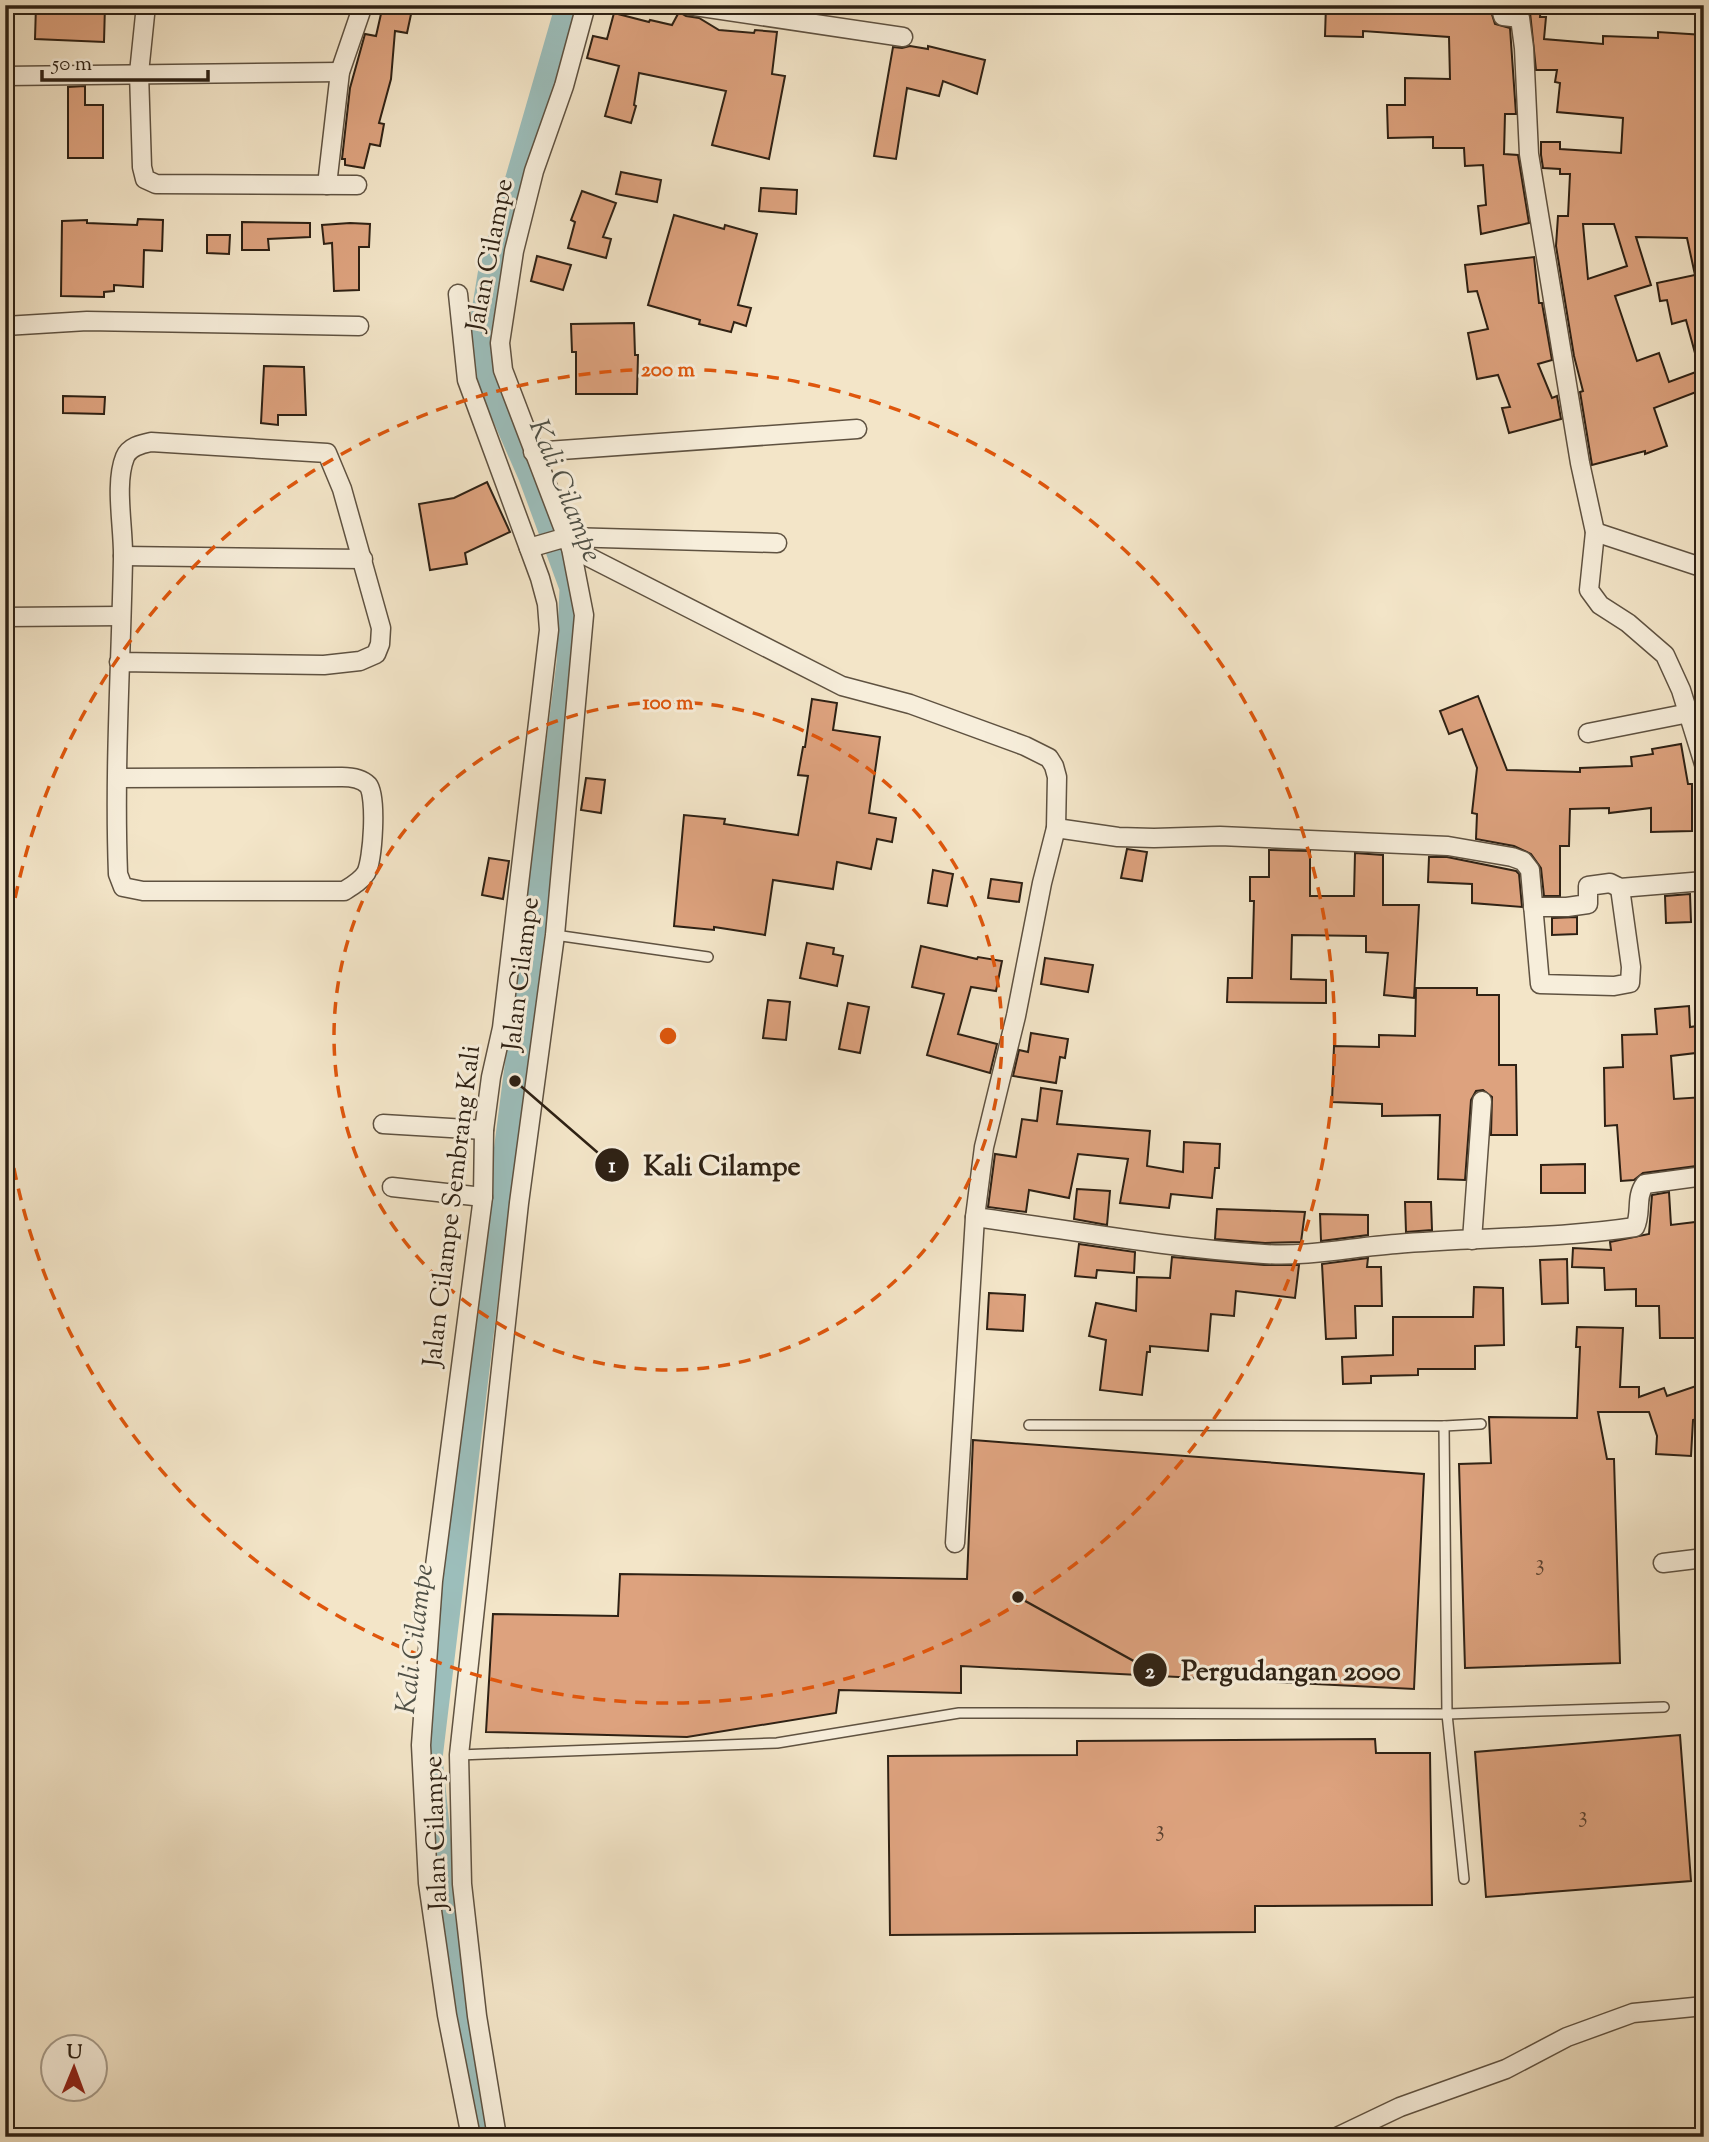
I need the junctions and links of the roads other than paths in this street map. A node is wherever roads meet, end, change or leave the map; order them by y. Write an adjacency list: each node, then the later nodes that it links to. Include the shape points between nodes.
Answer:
1 (146, 5): 8 (street)
2 (363, 5): 7 (street)
3 (586, 5): 16 (street, Jalan Cilampe, via 534,171 514,251 500,343 503,370)
4 (688, 5): 6 (street)
5 (1500, 5): 17 (street, via 1503,16 1520,18 1530,154)
6 (903, 37)
7 (340, 72): 8 (street); 10 (street)
8 (139, 73): 9 (street); 10 (street, via 142,167 150,182)
9 (5, 76)
10 (327, 185): 11 (street)
11 (357, 185)
12 (458, 294): 20 (street, Jalan Cilampe Sembrang Kali, via 467,380)
13 (5, 326): 14 (street, via 87,321)
14 (359, 326)
15 (857, 429): 16 (street)
16 (533, 452): 18 (street, Jalan Cilampe)
17 (1595, 532): 23 (street); 27 (street, via 1589,590 1593,598 1665,655)
18 (569, 542): 19 (street); 20 (street); 31 (street, via 842,686 910,704 1049,758 1057,777); 35 (street, Jalan Cilampe, via 584,615)
19 (777, 543)
20 (529, 548): 39 (street, Jalan Cilampe Sembrang Kali, via 547,604 549,630 503,1014)
21 (123, 556): 22 (street); 22 (street, via 122,465 128,453 151,442 327,453); 24 (street)
22 (363, 559): 26 (street, via 380,644 376,654 360,662)
23 (1704, 568)
24 (121, 615): 25 (street); 26 (street)
25 (5, 617)
26 (119, 662): 30 (street)
27 (1689, 713): 28 (street); 29 (street)
28 (1588, 733)
29 (1704, 764)
30 (117, 778): 30 (street, via 359,779 373,798 368,868 344,891 129,890 122,887 118,874)
31 (1056, 828): 34 (street, via 1118,837 1220,836 1448,846 1523,861 1530,870); 43 (street, via 984,1147)
32 (1704, 881): 33 (street)
33 (1620, 888): 34 (street, via 1610,883 1588,886 1588,904); 34 (street, via 1630,983 1541,984)
34 (1533, 908)
35 (555, 935): 36 (lane); 53 (street, Jalan Cilampe, via 519,1203)
36 (708, 957)
37 (1482, 1101): 44 (street)
38 (383, 1124): 39 (street)
39 (484, 1130): 42 (street, Jalan Cilampe Sembrang Kali)
40 (1704, 1176): 44 (street, via 1644,1184 1634,1227)
41 (392, 1187): 42 (street)
42 (483, 1197): 57 (street, Jalan Cilampe Sembrang Kali, via 433,1581 421,1745 428,1883)
43 (975, 1217): 44 (street, via 1267,1254); 48 (street)
44 (1472, 1240)
45 (1481, 1424): 47 (lane)
46 (1029, 1425): 47 (lane)
47 (1444, 1426): 52 (lane)
48 (955, 1543)
49 (1704, 1558): 50 (street)
50 (1663, 1563)
51 (1664, 1707): 52 (lane)
52 (1447, 1714): 53 (lane, via 960,1713 777,1742); 54 (lane)
53 (459, 1755): 56 (street, Jalan Cilampe, via 462,1884)
54 (1464, 1879)
55 (1704, 2006): 60 (street, via 1633,2013)
56 (482, 2058): 57 (street); 59 (street, Jalan Cilampe)
57 (457, 2061): 58 (street, Jalan Cilampe Sembrang Kali)
58 (471, 2137)
59 (497, 2137)
60 (1337, 2137)

